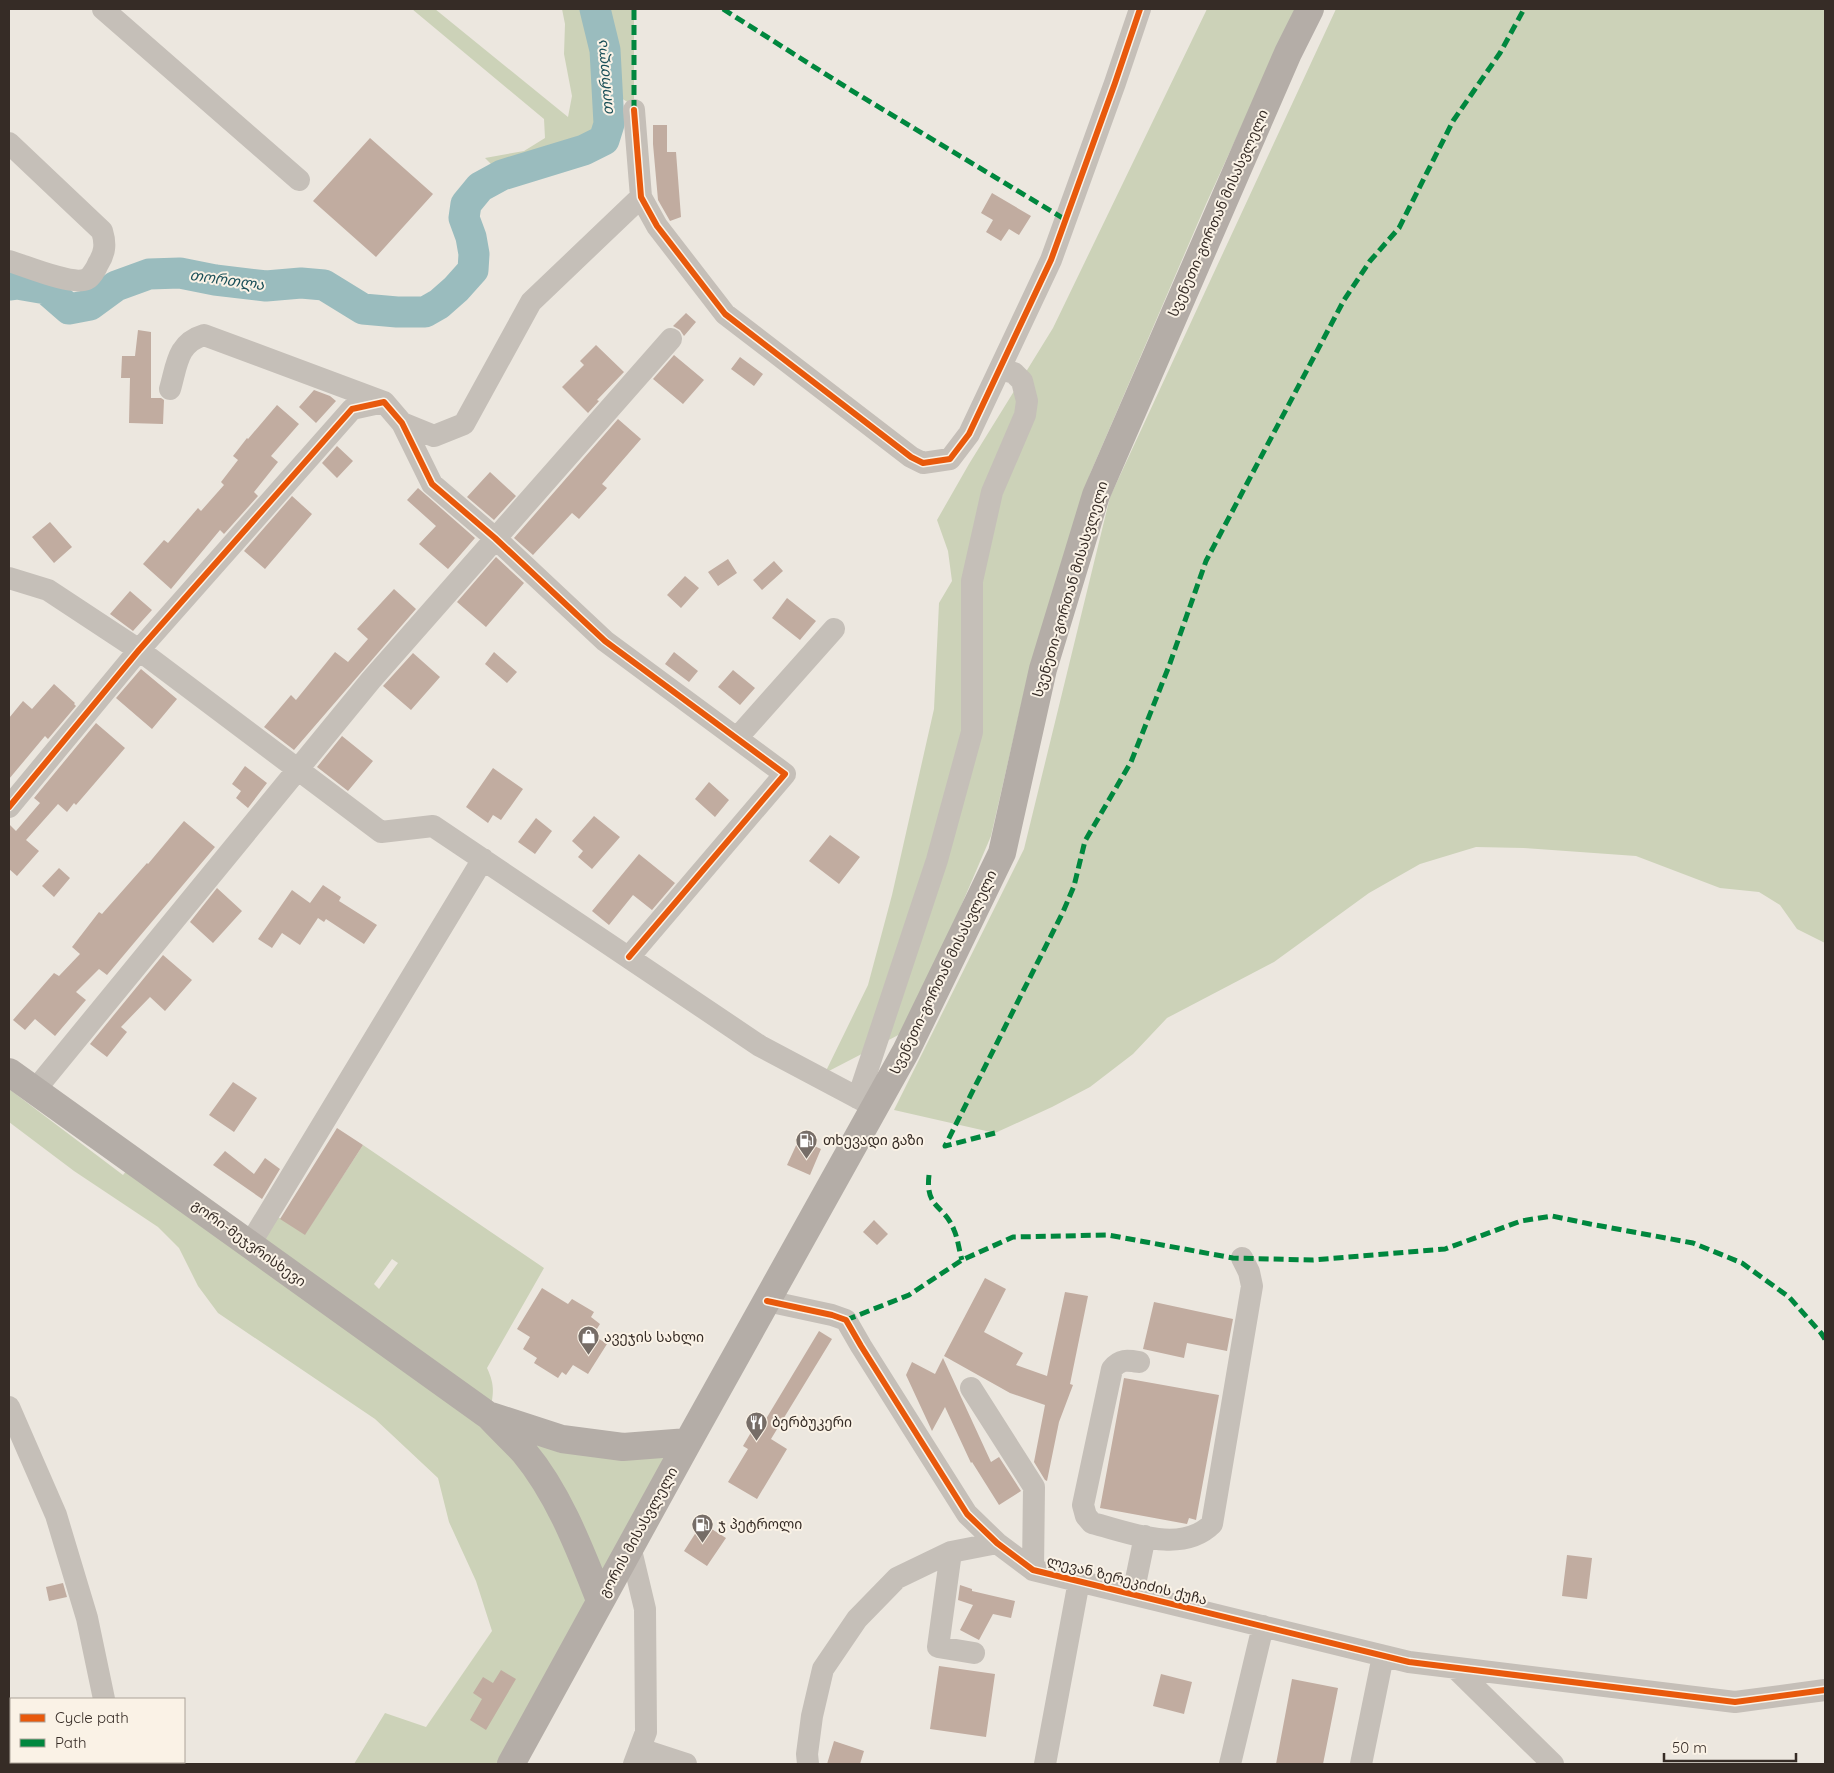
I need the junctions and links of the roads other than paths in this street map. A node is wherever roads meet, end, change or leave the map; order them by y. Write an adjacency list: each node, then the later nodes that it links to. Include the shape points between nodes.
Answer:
1 (103, 9): 6 (street)
2 (1140, 9): 10 (street, via 1051,260)
3 (1310, 9): 25 (main road, სვენეთი-გორთან მისასვლელი, via 1096,495 1043,669 1002,853 906,1051)
4 (634, 110): 7 (street)
5 (9, 143): 8 (street, via 102,231 105,241 99,264 89,278 79,281)
6 (299, 180)
7 (641, 197): 10 (street, via 657,226 725,314 923,463 950,459 969,434); 13 (street, via 531,302 464,424 434,436)
8 (9, 261)
9 (671, 339): 14 (street)
10 (1000, 369): 25 (street, via 1022,381 1028,401 1025,416 992,492 972,581 972,732)
11 (170, 389): 12 (street, via 182,348 194,338 204,335)
12 (384, 402): 13 (street); 17 (street, via 352,409)
13 (402, 423): 14 (street, via 432,484)
14 (495, 538): 18 (street, via 605,641); 19 (street, via 371,680)
15 (9, 578): 17 (street, via 48,590)
16 (834, 629): 18 (street)
17 (139, 650): 19 (street); 20 (street)
18 (737, 738): 22 (street, via 786,774)
19 (299, 770): 21 (street, via 380,832 433,826); 24 (street)
20 (9, 807)
21 (483, 859): 22 (street); 26 (street)
22 (629, 957): 25 (street, via 760,1046)
23 (9, 1072): 24 (main road, გორი-მეჯვრისხევი)
24 (35, 1090): 26 (main road, გორი-მეჯვრისხევი)
25 (866, 1102): 28 (main road, სვენეთი-გორთან მისასვლელი)
26 (250, 1244): 32 (main road, გორი-მეჯვრისხევი)
27 (1242, 1258): 34 (street, via 1252,1286 1212,1524 1206,1531 1181,1539)
28 (767, 1301): 33 (main road, გორის მისასვლელი); 35 (street, ლევან ზერეკიძის ქუჩა, via 846,1320 962,1506)
29 (1139, 1362): 34 (street, via 1124,1360 1112,1369 1083,1505 1092,1523)
30 (972, 1388): 38 (street, via 1034,1487)
31 (9, 1407): 47 (street, via 56,1515 87,1618)
32 (489, 1416): 33 (main road, გორი-მეჯვრისხევი, via 562,1439 623,1447); 41 (main road, გორი-მეჯვრისხევი, via 524,1453 549,1490 575,1537)
33 (688, 1442): 36 (main road, გორის მისასვლელი)
34 (1145, 1536): 40 (street)
35 (997, 1543): 37 (street); 38 (street, ლევან ზერეკიძის ქუჩა)
36 (630, 1546): 41 (main road, გორის მისასვლელი); 48 (street, via 645,1609 646,1732)
37 (951, 1552): 43 (street, via 938,1647); 51 (street, via 897,1578 857,1619 824,1669 812,1716)
38 (1034, 1570): 39 (street, ლევან ზერეკიძის ქუჩა)
39 (1079, 1581): 40 (street, ლევან ზერეკიძის ქუჩა); 52 (street)
40 (1133, 1594): 42 (street, ლევან ზერეკიძის ქუჩა)
41 (600, 1600): 49 (main road, გორის მისასვლელი)
42 (1263, 1626): 44 (street, ლევან ზერეკიძის ქუჩა); 53 (street)
43 (974, 1653)
44 (1383, 1656): 45 (street, ლევან ზერეკიძის ქუჩა); 54 (street)
45 (1455, 1668): 46 (street, ლევან ზერეკიძის ქუჩა, via 1735,1702); 55 (street)
46 (1825, 1690)
47 (104, 1698)
48 (637, 1757): 50 (street)
49 (511, 1764)
50 (686, 1764)
51 (808, 1764)
52 (1045, 1764)
53 (1230, 1764)
54 (1361, 1764)
55 (1553, 1764)

